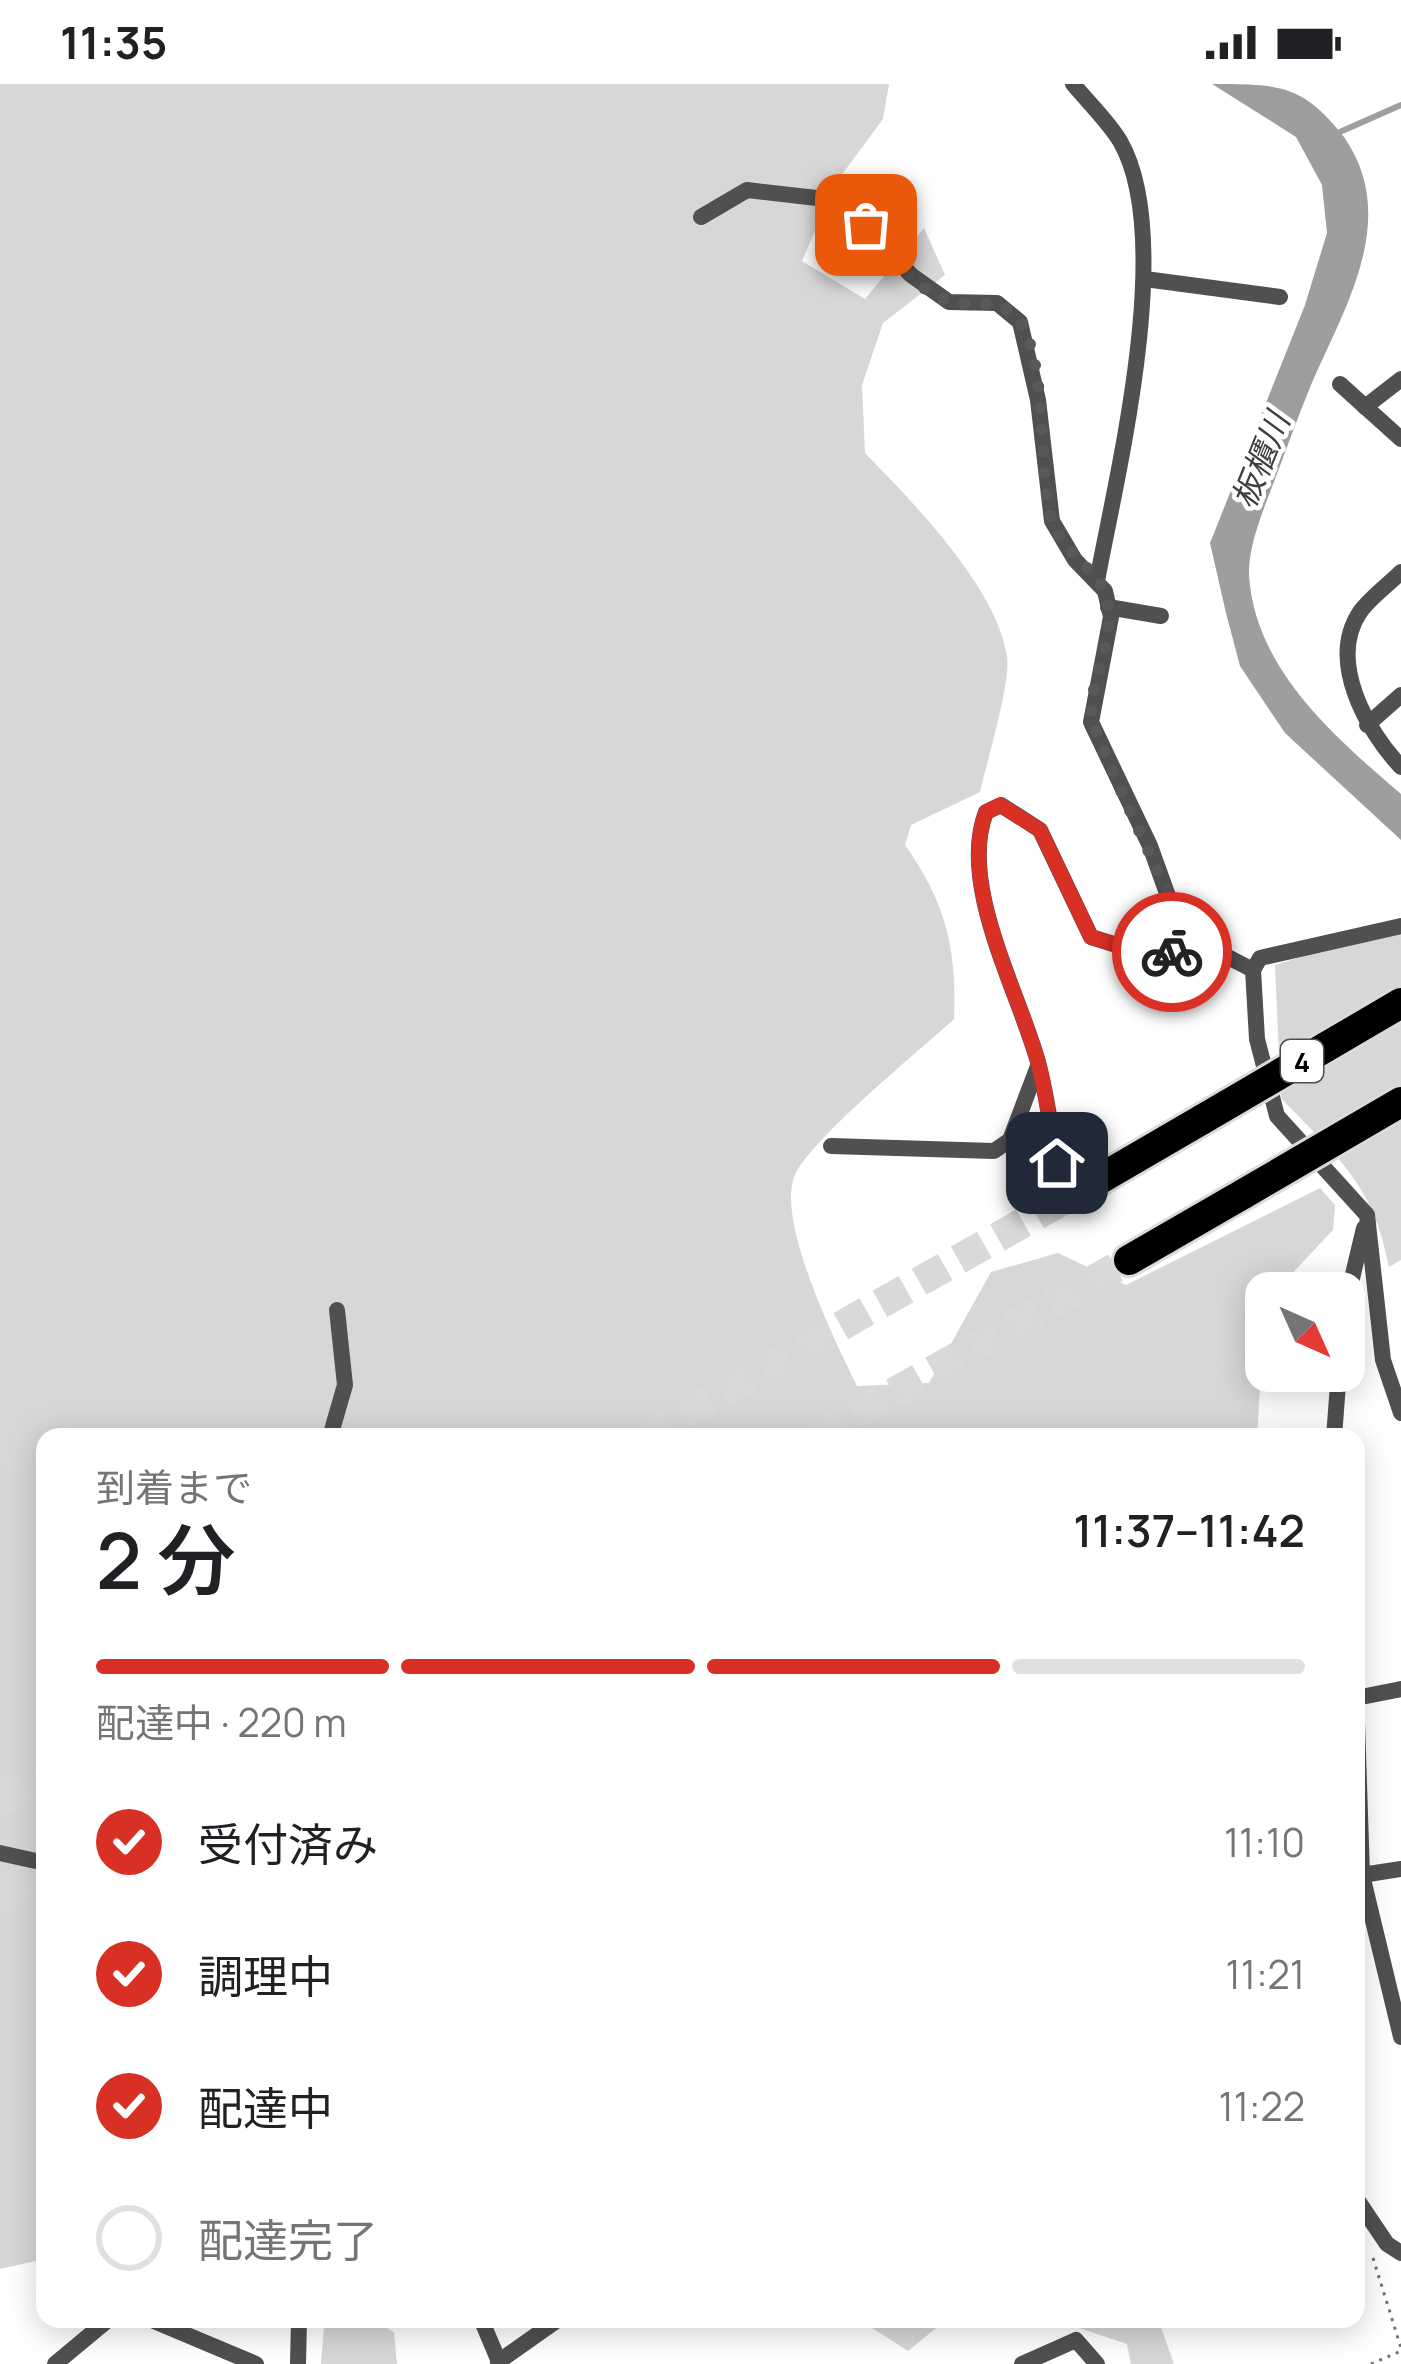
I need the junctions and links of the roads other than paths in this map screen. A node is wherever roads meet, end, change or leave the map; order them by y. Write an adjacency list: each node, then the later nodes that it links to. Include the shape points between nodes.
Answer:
1 (1072, 84): 3 (street, via 1121,142)
2 (701, 217): 10 (street, via 747,190 843,201 910,274 949,302 997,303 1020,322 1052,521)
3 (1145, 279): 4 (street); 10 (street)
4 (1280, 297)
5 (1401, 379): 7 (street)
6 (1340, 383): 7 (street)
7 (1365, 407): 8 (street)
8 (1401, 439)
9 (1401, 572): 14 (street, via 1359,613 1346,648)
10 (1097, 581): 11 (street)
11 (1108, 607): 12 (street); 17 (street, via 1091,722)
12 (1161, 616)
13 (1401, 694): 14 (street)
14 (1367, 725): 15 (street)
15 (1401, 766)
16 (1401, 926): 18 (street, via 1260,958)
17 (1191, 938): 18 (street); 20 (street, via 1180,952 1091,937 1040,830 1000,805 986,812 978,833 980,886)
18 (1253, 970): 25 (street, via 1257,1039 1277,1116)
19 (1401, 1004): 24 (highway, 4, bridge)
20 (1039, 1065): 22 (street, via 1010,1140 994,1151); 23 (street)
21 (1401, 1102): 26 (highway, bridge)
22 (831, 1146)
23 (1057, 1163)
24 (1081, 1190)
25 (1366, 1215): 27 (street); 30 (street, via 1383,1360)
26 (1130, 1260)
27 (1353, 1272)
28 (337, 1310): 31 (street, via 345,1385)
29 (1337, 1392): 32 (street)
30 (1401, 1413)
31 (333, 1428)
32 (1335, 1428)
33 (1401, 1689): 34 (street)
34 (1365, 1695)
35 (0, 1853): 36 (street)
36 (36, 1861)
37 (1401, 1868): 38 (street)
38 (1365, 1875)
39 (1365, 1888): 40 (street)
40 (1401, 2037)
41 (1365, 2210): 42 (street)
42 (1394, 2248)
43 (98, 2328): 49 (street)
44 (170, 2328): 50 (street)
45 (299, 2328): 51 (street)
46 (485, 2328): 48 (street)
47 (547, 2328): 48 (street)
48 (499, 2363)
49 (55, 2364)
50 (256, 2364)
51 (298, 2364)
52 (1022, 2364): 53 (street, via 1076,2340)
53 (1097, 2364)

